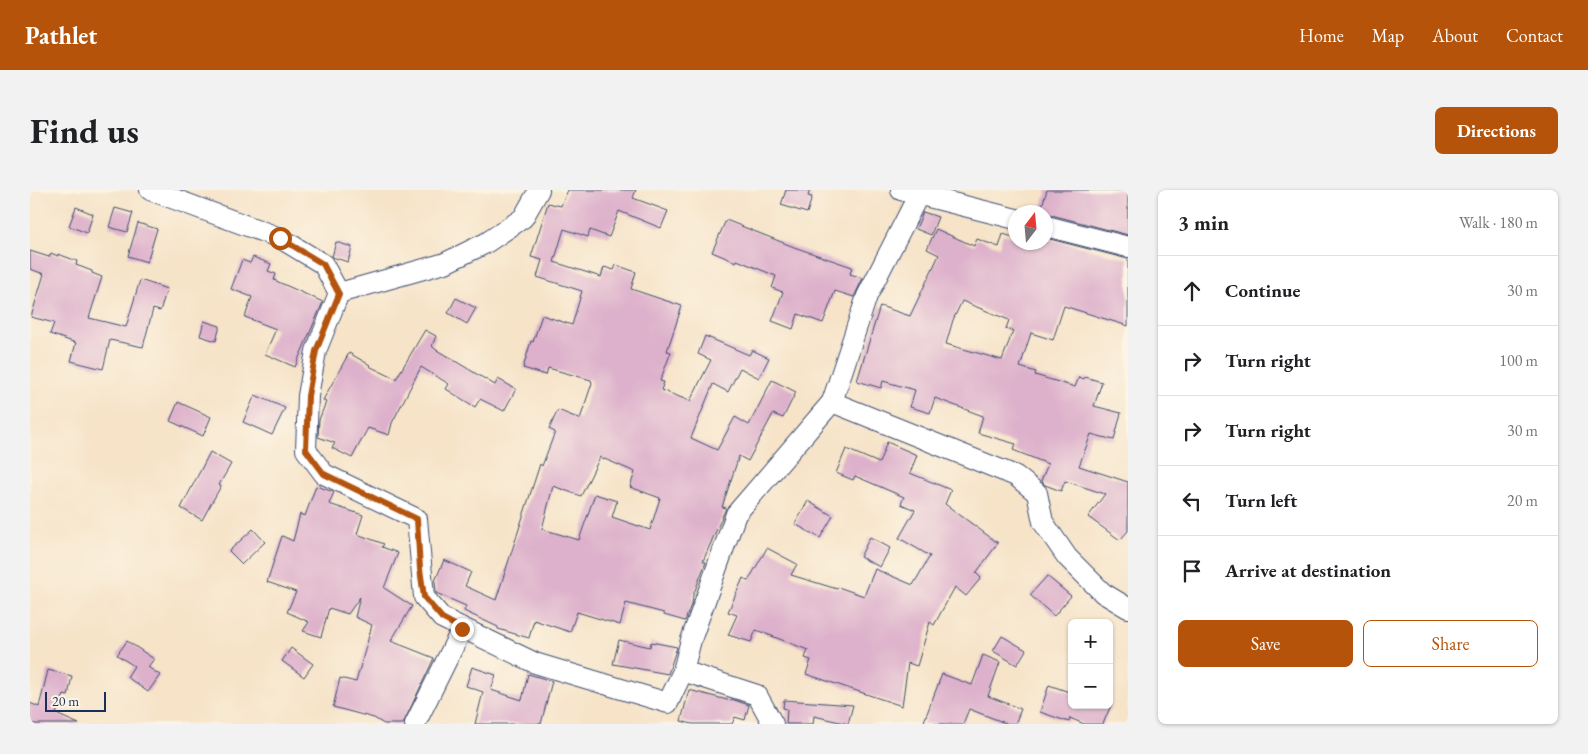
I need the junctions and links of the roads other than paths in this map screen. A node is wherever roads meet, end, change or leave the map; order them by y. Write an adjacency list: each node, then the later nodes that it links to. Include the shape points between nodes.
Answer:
1 (150, 190): 7 (street, via 280,238 323,264)
2 (539, 190): 7 (street, via 523,218 486,243 446,263)
3 (914, 192): 4 (street); 8 (street, via 867,296)
4 (1008, 217)
5 (1053, 228): 6 (street)
6 (1128, 246)
7 (339, 294): 10 (street, via 316,351 308,396 306,450 324,474 417,519 424,597 442,618)
8 (832, 402): 9 (street, via 1016,476 1037,493 1044,522 1067,557 1103,593); 11 (street, via 736,514)
9 (1128, 608)
10 (462, 629): 11 (street, via 534,663 668,703); 12 (street)
11 (683, 671): 13 (street, via 757,694)
12 (415, 724)
13 (773, 724)

